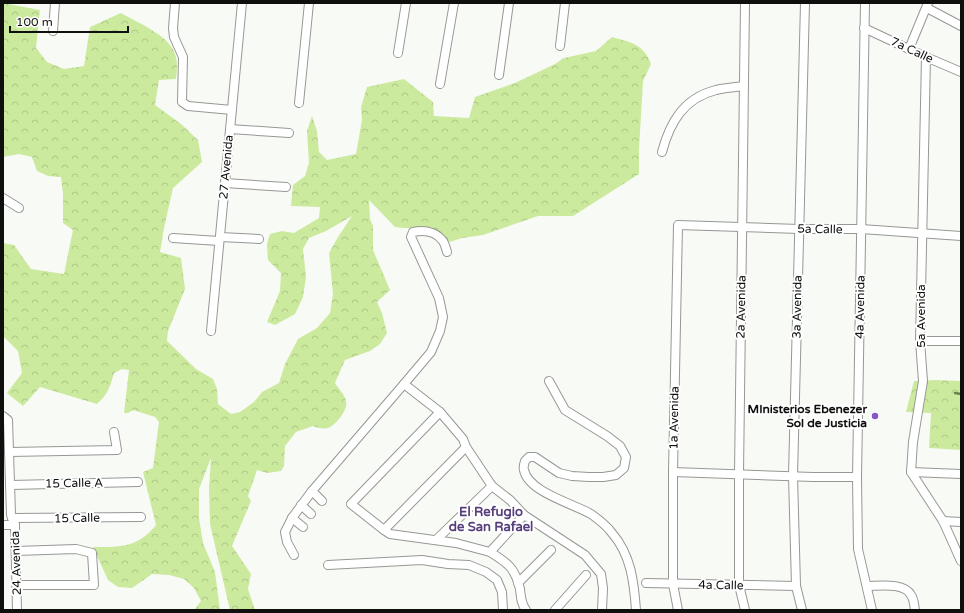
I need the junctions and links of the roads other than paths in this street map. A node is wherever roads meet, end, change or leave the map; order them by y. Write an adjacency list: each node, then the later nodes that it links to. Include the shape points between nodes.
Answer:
1 (55, 3): 15 (street)
2 (175, 3): 25 (street, via 174,37 183,57 182,102 188,106)
3 (242, 3): 25 (street, 27 Avenida)
4 (309, 3): 24 (street)
5 (406, 3): 18 (street)
6 (454, 3): 22 (street)
7 (509, 3): 21 (street)
8 (565, 3): 16 (street)
9 (745, 3): 23 (street, 2a Avenida)
10 (805, 3): 35 (street, 3a Avenida)
11 (865, 3): 14 (street, 4a Avenida)
12 (927, 6): 13 (street); 17 (street)
13 (961, 26)
14 (864, 28): 17 (street, 7a Calle); 36 (street, 4a Avenida)
15 (52, 31)
16 (560, 46)
17 (909, 49): 19 (street, 7a Calle)
18 (398, 53)
19 (926, 57): 20 (street, 7a Calle); 37 (street, 5a Avenida)
20 (961, 72)
21 (499, 74)
22 (440, 84)
23 (744, 86): 28 (street, via 716,90 689,103 670,126); 34 (street, 2a Avenida)
24 (299, 103)
25 (232, 110): 26 (street, 27 Avenida)
26 (230, 130): 27 (street); 29 (street, 27 Avenida)
27 (289, 133)
28 (662, 152)
29 (225, 183): 30 (street); 40 (street, 27 Avenida)
30 (286, 187)
31 (3, 198): 32 (street)
32 (19, 208)
33 (678, 225): 34 (street, 5a Calle); 53 (street, 1a Avenida)
34 (742, 226): 35 (street, 5a Calle); 55 (street, 2a Avenida)
35 (799, 229): 36 (street, 5a Calle); 57 (street, 3a Avenida)
36 (861, 229): 37 (street, 5a Calle); 58 (street, 4a Avenida)
37 (923, 234): 38 (street, 5a Calle); 44 (street, 5a Avenida)
38 (961, 236)
39 (173, 238): 40 (street)
40 (220, 239): 41 (street); 43 (street, 27 Avenida)
41 (259, 239)
42 (447, 252): 47 (street, via 442,240 429,231 413,232 411,237 439,298 443,317 431,352)
43 (211, 331)
44 (920, 341): 45 (street); 54 (street, 5a Avenida, via 923,381)
45 (961, 341)
46 (549, 381): 95 (street, via 565,410 620,446 626,457 624,468 616,475 603,477 572,476 559,473 535,457 529,457 523,470 528,478 547,494 591,514 611,532 624,550 633,578)
47 (404, 384): 48 (street); 62 (street)
48 (440, 412): 51 (street, via 462,439); 74 (street, via 351,504)
49 (6, 422): 52 (street, 24 Avenida)
50 (114, 432): 52 (street, via 117,450)
51 (466, 448): 61 (street); 74 (street)
52 (9, 452): 60 (street, 24 Avenida)
53 (673, 472): 55 (street); 85 (street, 1a Avenida)
54 (911, 472): 56 (street); 69 (street)
55 (739, 474): 57 (street); 87 (street, 2a Avenida)
56 (961, 474)
57 (793, 476): 58 (street); 88 (street, 3a Avenida)
58 (857, 477): 89 (street, 4a Avenida, via 858,549)
59 (138, 482): 60 (street, 15 Calle A)
60 (11, 485): 70 (street, 24 Avenida, via 11,515)
61 (492, 486): 66 (street); 75 (street)
62 (312, 491): 63 (street); 64 (street)
63 (322, 501)
64 (301, 505): 65 (street); 68 (street)
65 (311, 514)
66 (524, 515): 78 (street); 94 (street, via 585,554 601,574)
67 (141, 517): 70 (street, 15 Calle)
68 (292, 518): 73 (street); 79 (street, via 285,532)
69 (942, 521): 71 (street); 80 (street)
70 (14, 522): 72 (street, 15 Calle); 76 (street, 24 Avenida)
71 (961, 522)
72 (3, 525)
73 (303, 527)
74 (384, 530): 75 (street, via 390,534)
75 (437, 540): 78 (street)
76 (16, 550): 86 (street, 24 Avenida); 86 (street, via 76,549 92,553 94,585)
77 (551, 550): 84 (street)
78 (490, 552): 84 (street, via 506,562 517,576)
79 (294, 555)
80 (961, 561)
81 (328, 565): 91 (street, via 422,560 469,565 497,580 502,592)
82 (586, 575): 93 (street)
83 (646, 583): 85 (street, 4a Calle)
84 (518, 584): 92 (street)
85 (673, 584): 87 (street, 4a Calle); 96 (street, 1a Avenida)
86 (17, 585): 90 (street, 24 Avenida)
87 (739, 585): 88 (street, 4a Calle); 97 (street, 2a Avenida)
88 (796, 586): 98 (street, 3a Avenida)
89 (867, 586): 99 (street, 4a Avenida); 100 (street, via 899,587 907,590 912,596)
90 (17, 610)
91 (503, 610)
92 (526, 610)
93 (555, 610)
94 (602, 610)
95 (636, 610)
96 (678, 610)
97 (745, 610)
98 (802, 610)
99 (872, 610)
100 (915, 610)

